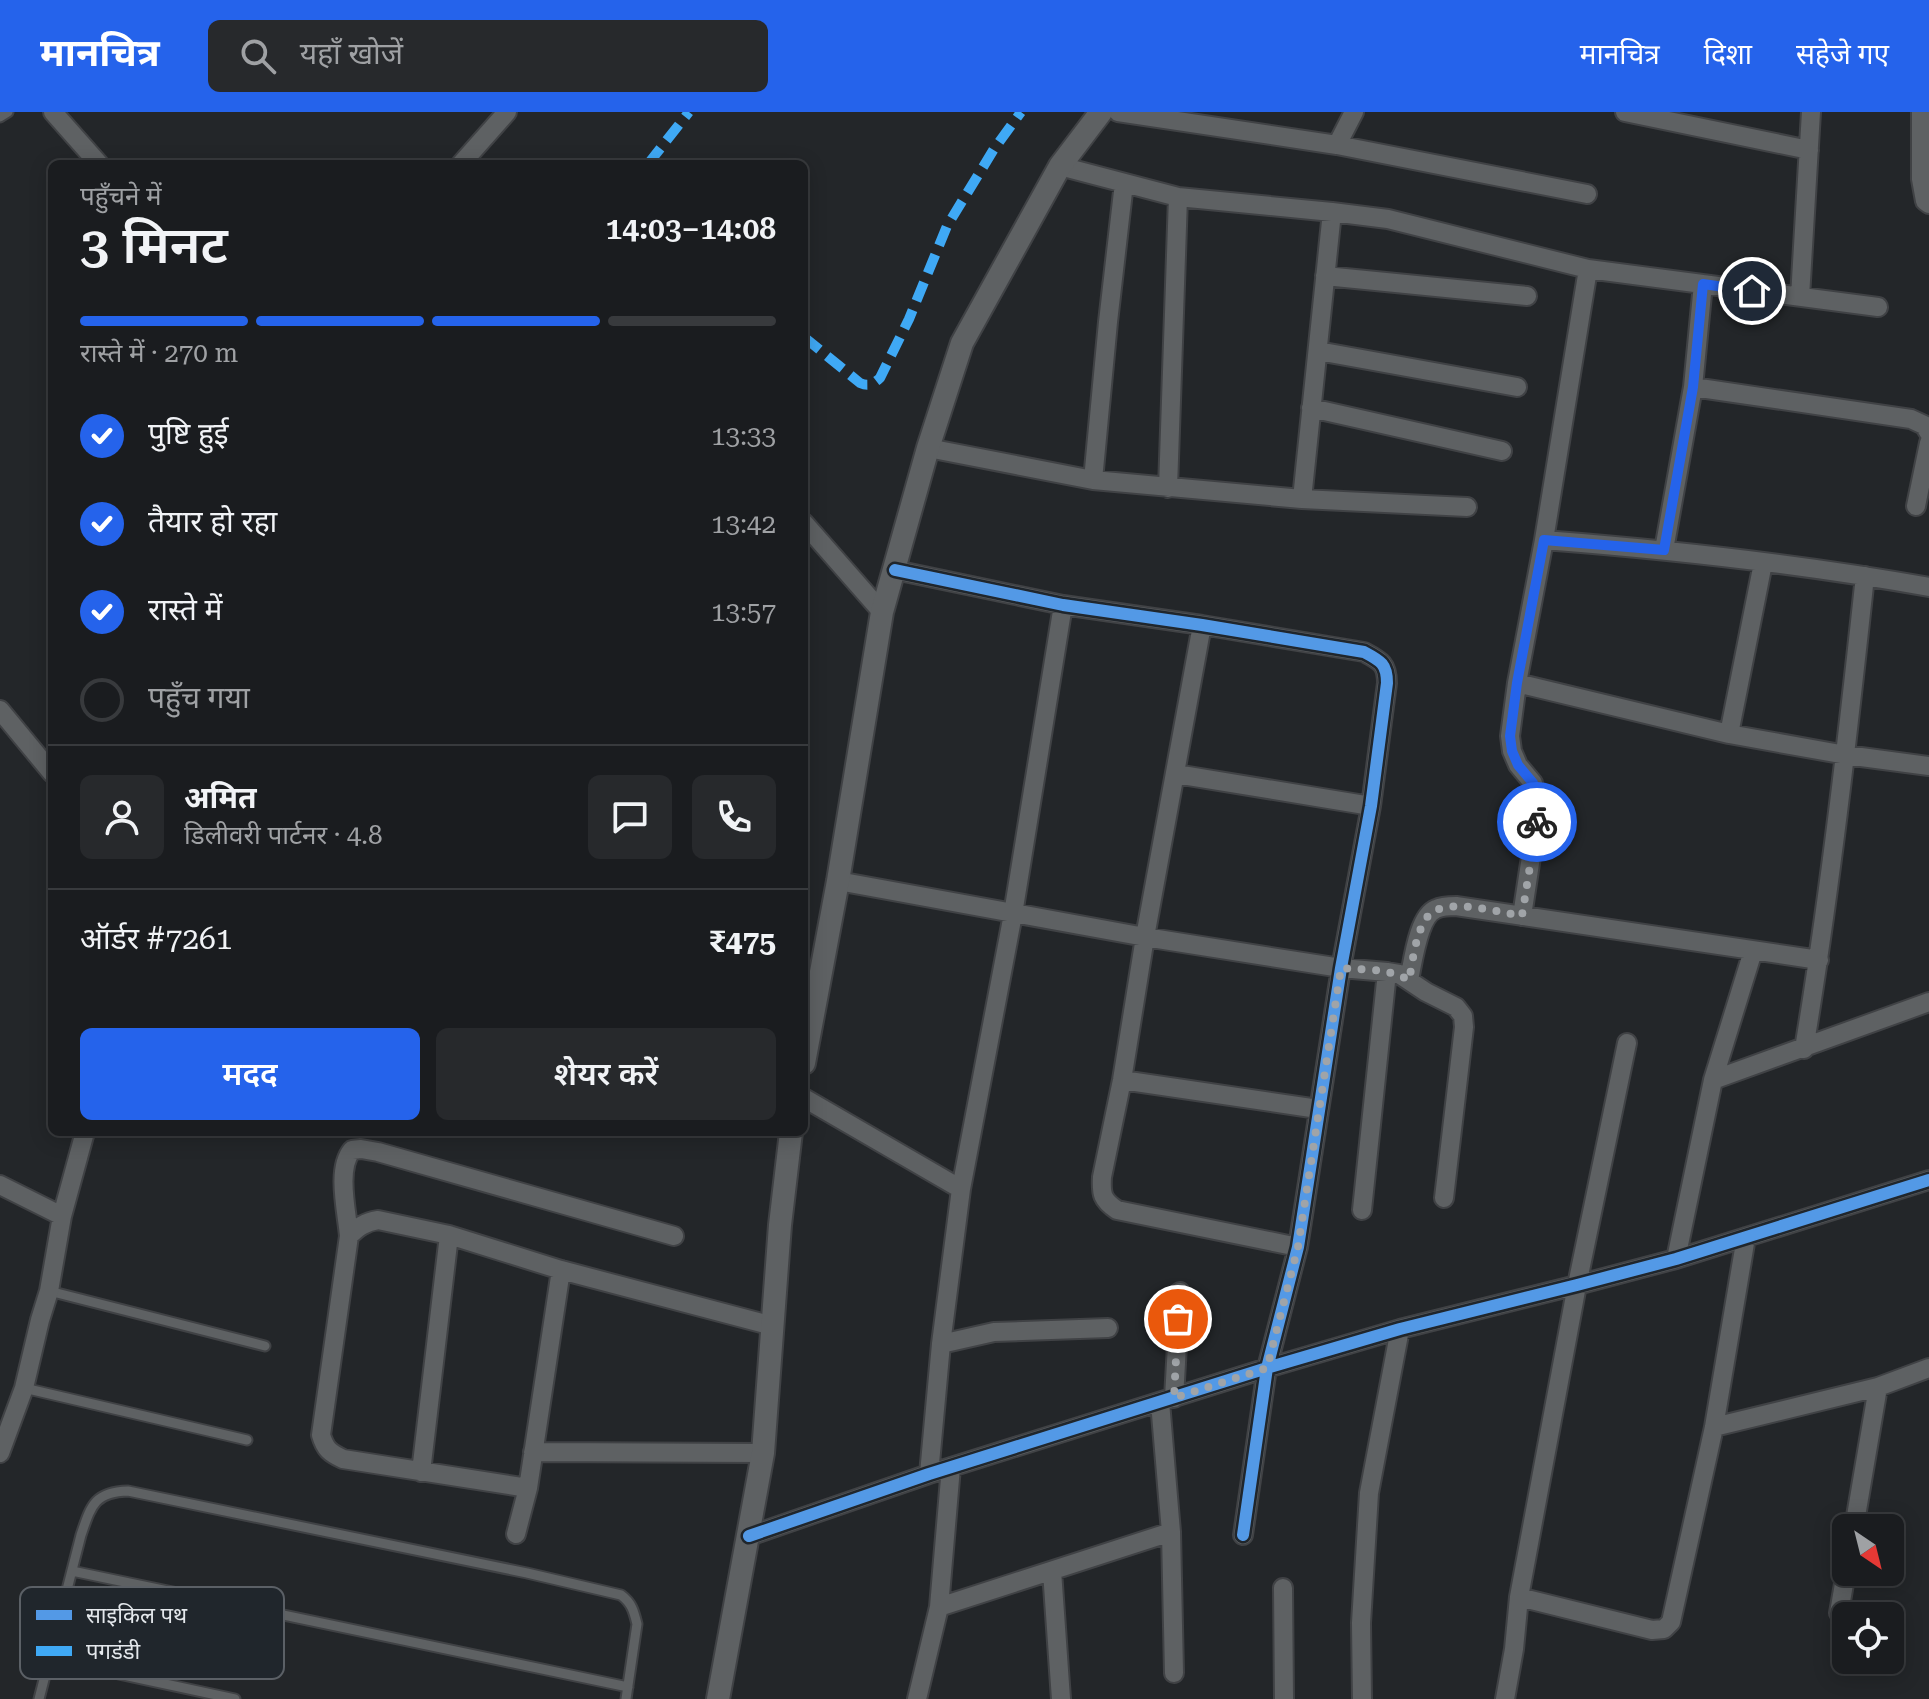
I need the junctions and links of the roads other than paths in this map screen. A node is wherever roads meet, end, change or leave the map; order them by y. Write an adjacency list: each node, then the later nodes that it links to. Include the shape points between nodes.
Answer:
1 (8, 112): 10 (lane)
2 (53, 112): 13 (street)
3 (507, 112): 14 (street)
4 (1101, 112): 15 (street)
5 (1118, 112): 11 (street)
6 (1354, 112): 11 (street)
7 (1625, 112): 12 (street)
8 (1811, 112): 12 (street)
9 (1921, 112): 19 (street, via 1921,179)
10 (0, 117)
11 (1337, 145): 17 (street)
12 (1809, 150): 25 (street)
13 (95, 160)
14 (465, 160)
15 (1060, 166): 16 (street); 33 (street, via 962,343)
16 (1124, 183): 18 (street); 35 (street)
17 (1587, 194)
18 (1178, 197): 20 (street); 36 (street)
19 (1929, 204)
20 (1332, 212): 21 (street, via 1388,219); 22 (street)
21 (1588, 269): 23 (street); 41 (street)
22 (1325, 276): 24 (street); 27 (street)
23 (1703, 284): 25 (street); 29 (street)
24 (1527, 296)
25 (1800, 297): 26 (street)
26 (1878, 307)
27 (1318, 351): 28 (street); 30 (street)
28 (1517, 387)
29 (1693, 387): 31 (street, via 1911,419); 42 (street)
30 (1311, 408): 34 (street); 37 (street)
31 (1929, 433)
32 (1929, 443): 38 (street)
33 (928, 448): 35 (street); 44 (street)
34 (1502, 451)
35 (1093, 480): 36 (street)
36 (1168, 488): 37 (street)
37 (1302, 499): 39 (street)
38 (1916, 506)
39 (1467, 507)
40 (808, 528): 48 (street)
41 (1544, 540): 42 (street); 50 (street)
42 (1664, 550): 43 (street)
43 (1763, 563): 45 (street); 52 (street)
44 (895, 570): 47 (street); 48 (street)
45 (1865, 576): 46 (street); 53 (street)
46 (1929, 587)
47 (1063, 605): 49 (street); 59 (street)
48 (882, 612): 58 (street)
49 (1202, 625): 56 (street); 57 (street, via 1364,652 1378,660 1387,670 1387,683)
50 (1517, 683): 52 (street); 60 (street, via 1512,751 1533,783 1537,817)
51 (0, 710): 55 (street)
52 (1729, 734): 53 (street)
53 (1846, 755): 54 (street); 63 (street)
54 (1929, 766)
55 (48, 768)
56 (1176, 774): 57 (street); 61 (street)
57 (1371, 806): 64 (street)
58 (838, 881): 59 (street); 68 (street)
59 (1013, 914): 61 (street); 79 (street)
60 (1522, 916): 62 (street); 66 (street, via 1456,906 1435,909 1420,931)
61 (1145, 937): 64 (street); 71 (street)
62 (1753, 951): 63 (street); 72 (street)
63 (1819, 960): 70 (street)
64 (1341, 968): 65 (street); 74 (street)
65 (1387, 972): 66 (street); 81 (street)
66 (1409, 980): 80 (street, via 1463,1016)
67 (1929, 1002): 70 (street)
68 (808, 1018)
69 (1627, 1043): 90 (street)
70 (1804, 1049): 72 (street)
71 (1122, 1080): 74 (street); 87 (street, via 1102,1177 1106,1203 1117,1210)
72 (1713, 1080): 88 (street)
73 (808, 1100): 79 (street)
74 (1318, 1109): 87 (street)
75 (84, 1136): 82 (street)
76 (791, 1136): 93 (street)
77 (1929, 1180): 86 (street)
78 (0, 1185): 82 (street)
79 (961, 1189): 96 (street)
80 (1444, 1198)
81 (1362, 1210)
82 (62, 1216): 91 (street)
83 (449, 1235): 84 (street, via 378,1220); 89 (street); 109 (street)
84 (349, 1236): 85 (street, via 344,1171 346,1157 361,1149); 109 (street, via 321,1435 324,1445 343,1459)
85 (674, 1236)
86 (1746, 1237): 88 (street); 103 (street)
87 (1298, 1247): 98 (street)
88 (1676, 1259): 90 (street)
89 (561, 1270): 93 (street); 105 (street)
90 (1577, 1285): 95 (street); 122 (street)
91 (49, 1291): 97 (lane); 101 (street)
92 (1180, 1292): 102 (street)
93 (773, 1326): 107 (street)
94 (1108, 1328): 96 (street, via 994,1332)
95 (1400, 1329): 98 (street); 136 (street, via 1369,1493)
96 (941, 1344): 110 (street)
97 (265, 1346)
98 (1267, 1368): 102 (street); 115 (street)
99 (1929, 1368): 100 (street)
100 (1878, 1387): 103 (street); 112 (street)
101 (24, 1388): 104 (lane); 106 (street)
102 (1167, 1400): 108 (street); 113 (street)
103 (1714, 1427): 122 (street, via 1671,1622 1664,1629)
104 (247, 1440)
105 (533, 1452): 107 (street); 111 (street)
106 (0, 1453)
107 (763, 1453): 116 (street)
108 (951, 1467): 110 (street); 123 (street)
109 (421, 1472): 111 (street)
110 (929, 1474): 116 (street)
111 (528, 1488): 114 (street)
112 (1856, 1514)
113 (1171, 1532): 118 (street); 125 (street)
114 (516, 1534)
115 (1243, 1535)
116 (749, 1536): 132 (street)
117 (72, 1571): 119 (lane); 120 (lane); 128 (lane, via 94,1502 114,1491 128,1491 527,1573 629,1601 637,1624)
118 (1052, 1571): 123 (street); 134 (street)
119 (68, 1587)
120 (149, 1587)
121 (1283, 1588): 135 (street)
122 (1519, 1597): 137 (street)
123 (939, 1607): 133 (street)
124 (284, 1615): 128 (lane)
125 (1174, 1673)
126 (44, 1679): 129 (lane)
127 (142, 1679): 130 (lane)
128 (628, 1687): 131 (lane)
129 (39, 1699)
130 (235, 1699)
131 (626, 1699)
132 (718, 1699)
133 (917, 1699)
134 (1061, 1699)
135 (1284, 1699)
136 (1362, 1699)
137 (1505, 1699)

